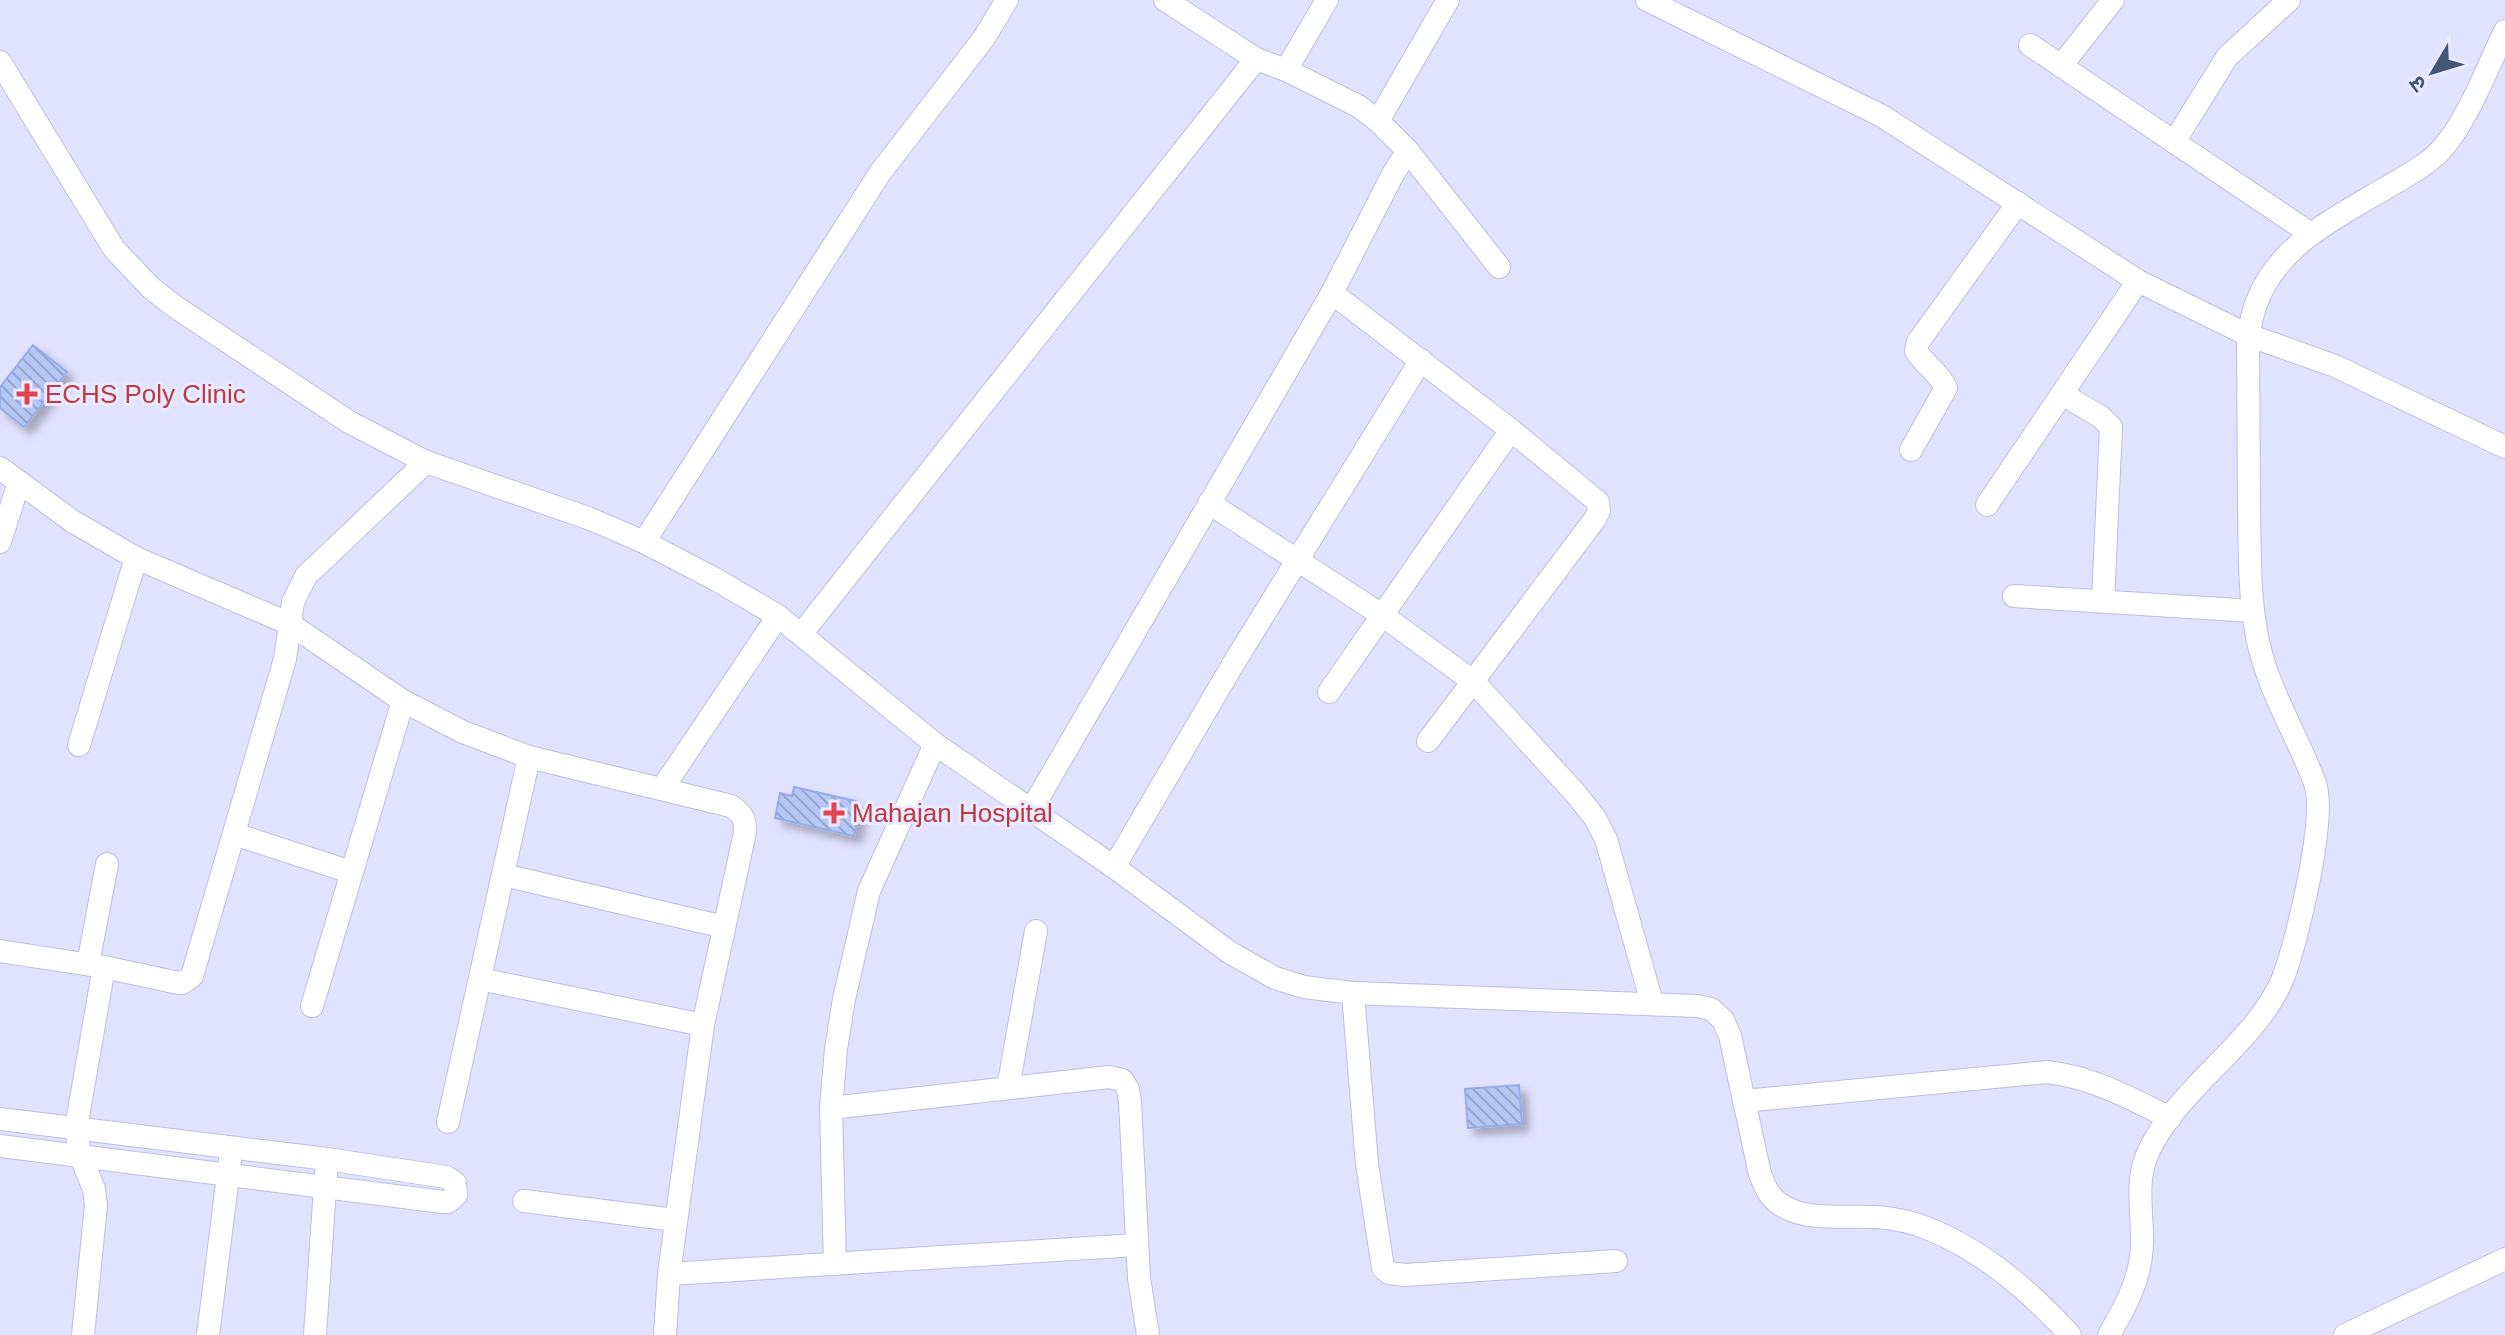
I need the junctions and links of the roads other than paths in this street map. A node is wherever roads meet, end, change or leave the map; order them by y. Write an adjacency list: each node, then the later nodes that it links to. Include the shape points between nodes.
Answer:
1 (1007, 0): 34 (street, via 880,173)
2 (1165, 0): 10 (street)
3 (1327, 0): 13 (street)
4 (1448, 0): 14 (street)
5 (1647, 0): 17 (street, via 1882,116)
6 (2113, 0): 12 (street)
7 (2289, 0): 15 (street, via 2227,57)
8 (2505, 31): 18 (street, via 2440,151)
9 (2030, 45): 12 (street)
10 (1256, 59): 13 (street); 43 (street)
11 (0, 62): 28 (street, via 114,249 151,288 349,422)
12 (2061, 66): 15 (street)
13 (1286, 70): 14 (street)
14 (1378, 121): 16 (street)
15 (2174, 142): 18 (street)
16 (1408, 151): 19 (street); 21 (street)
17 (2018, 203): 20 (street); 27 (street, via 1918,342 1916,351 1946,388)
18 (2311, 234): 22 (street, via 2270,276)
19 (1499, 267)
20 (2138, 281): 22 (street); 24 (street)
21 (1332, 293): 23 (street); 31 (street)
22 (2248, 335): 26 (street, via 2335,366); 39 (street)
23 (1421, 360): 25 (street); 36 (street)
24 (2062, 394): 32 (street); 38 (street, via 2111,427)
25 (1511, 430): 40 (street); 44 (street, via 1591,495 1599,511)
26 (2505, 447)
27 (1911, 450)
28 (426, 462): 34 (street); 42 (street, via 306,576 293,602)
29 (0, 468): 30 (street)
30 (19, 482): 33 (street); 35 (street)
31 (1209, 503): 36 (street); 52 (street)
32 (1987, 505)
33 (0, 542)
34 (644, 542): 41 (street)
35 (136, 558): 42 (street); 49 (street)
36 (1297, 559): 40 (street); 55 (street)
37 (2014, 596): 38 (street)
38 (2103, 601): 39 (street)
39 (2253, 611): 70 (street, via 2263,665 2316,786 2318,832 2282,982)
40 (1382, 615): 44 (street); 45 (street)
41 (778, 616): 43 (street); 51 (street)
42 (290, 624): 46 (street); 53 (street, via 285,659)
43 (802, 633): 48 (street)
44 (1474, 682): 47 (street); 64 (street, via 1595,818 1613,861)
45 (1329, 692)
46 (403, 701): 50 (street); 56 (street)
47 (1428, 741)
48 (935, 744): 52 (street); 69 (street, via 869,891 844,999)
49 (79, 745)
50 (529, 757): 51 (street); 57 (street)
51 (662, 789): 58 (street, via 731,806 745,820)
52 (1030, 812): 55 (street)
53 (234, 834): 56 (street); 61 (street, via 192,976 182,983)
54 (107, 864): 61 (street)
55 (1114, 867): 63 (street, via 1229,952 1275,978)
56 (351, 872): 65 (street)
57 (504, 875): 58 (street); 62 (street)
58 (724, 927): 66 (street)
59 (1036, 931): 67 (street)
60 (0, 951): 61 (street)
61 (96, 965): 73 (street)
62 (480, 979): 66 (street); 72 (street)
63 (1353, 993): 64 (street); 84 (street, via 1367,1164 1383,1268 1405,1275)
64 (1652, 1003): 68 (street, via 1711,1009 1723,1020)
65 (312, 1006)
66 (703, 1025): 81 (street)
67 (1008, 1088): 69 (street); 82 (street, via 1122,1080 1130,1102)
68 (1744, 1101): 70 (street, via 2047,1072 2096,1083); 92 (street, via 1760,1174 1770,1195 1784,1207 1812,1215 1904,1220 1929,1228 1990,1263)
69 (831, 1108): 85 (street)
70 (2170, 1118): 93 (street, via 2145,1158 2140,1268)
71 (0, 1119): 73 (street)
72 (448, 1122)
73 (76, 1128): 75 (street); 76 (street)
74 (0, 1146): 76 (street)
75 (231, 1147): 77 (street); 78 (street)
76 (80, 1155): 78 (street); 87 (street, via 96,1205)
77 (327, 1159): 79 (street); 79 (street, via 446,1177 456,1195 448,1202)
78 (228, 1174): 79 (street); 88 (street)
79 (325, 1187): 89 (street)
80 (524, 1201): 81 (street)
81 (675, 1220): 86 (street)
82 (1137, 1245): 85 (street); 91 (street)
83 (2505, 1259): 94 (street)
84 (1616, 1261)
85 (835, 1264): 86 (street)
86 (669, 1274): 90 (street)
87 (83, 1335)
88 (208, 1335)
89 (315, 1335)
90 (665, 1335)
91 (1148, 1335)
92 (2070, 1335)
93 (2109, 1335)
94 (2345, 1335)

